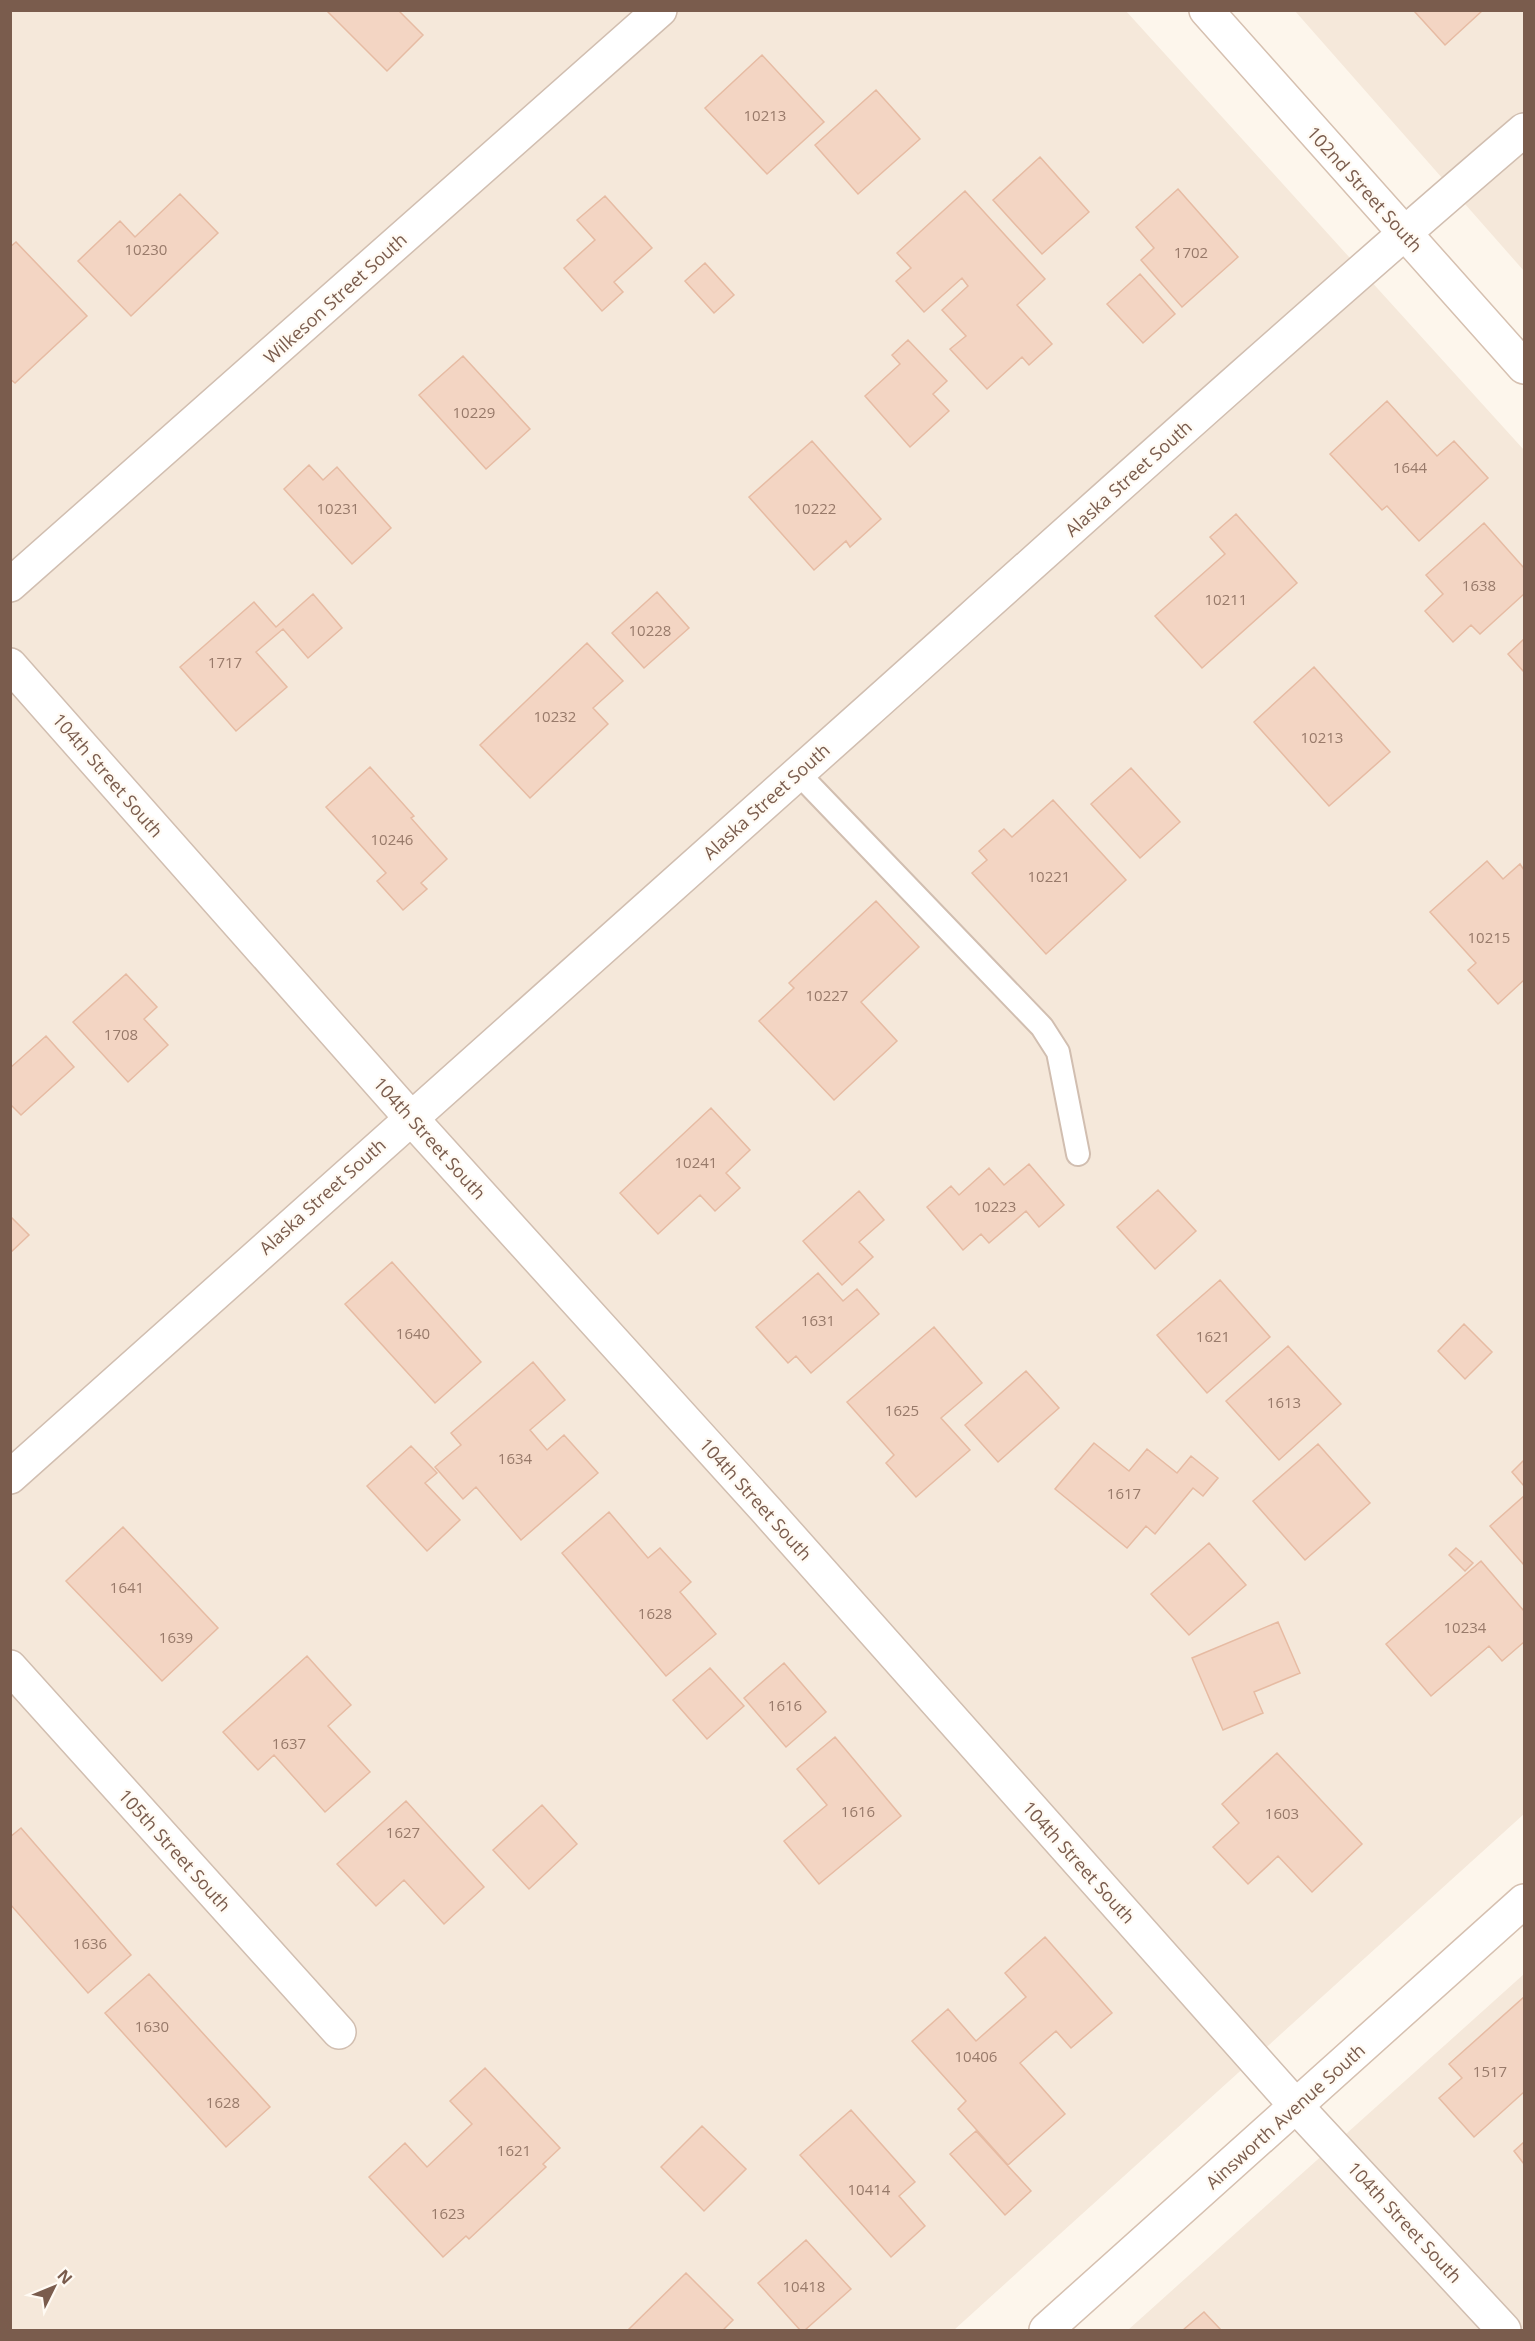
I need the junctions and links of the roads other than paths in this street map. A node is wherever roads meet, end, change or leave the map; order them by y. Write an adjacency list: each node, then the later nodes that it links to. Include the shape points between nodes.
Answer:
1 (660, 10): 6 (street, Wilkeson Street South)
2 (1206, 10): 4 (street, 102nd Street South)
3 (1524, 130): 4 (street, Alaska Street South)
4 (1404, 232): 5 (street, 102nd Street South); 8 (street, Alaska Street South)
5 (1524, 367)
6 (10, 585)
7 (10, 665): 9 (street, 104th Street South)
8 (798, 772): 9 (street, Alaska Street South); 10 (lane, via 1042,1027 1058,1052)
9 (410, 1117): 11 (street, Alaska Street South); 15 (street, 104th Street South)
10 (1078, 1154)
11 (10, 1477)
12 (10, 1667): 14 (street, 105th Street South)
13 (1524, 1901): 15 (street, Ainsworth Avenue South)
14 (339, 2032)
15 (1296, 2106): 16 (street, Ainsworth Avenue South); 17 (street, 104th Street South)
16 (1046, 2331)
17 (1504, 2331)

